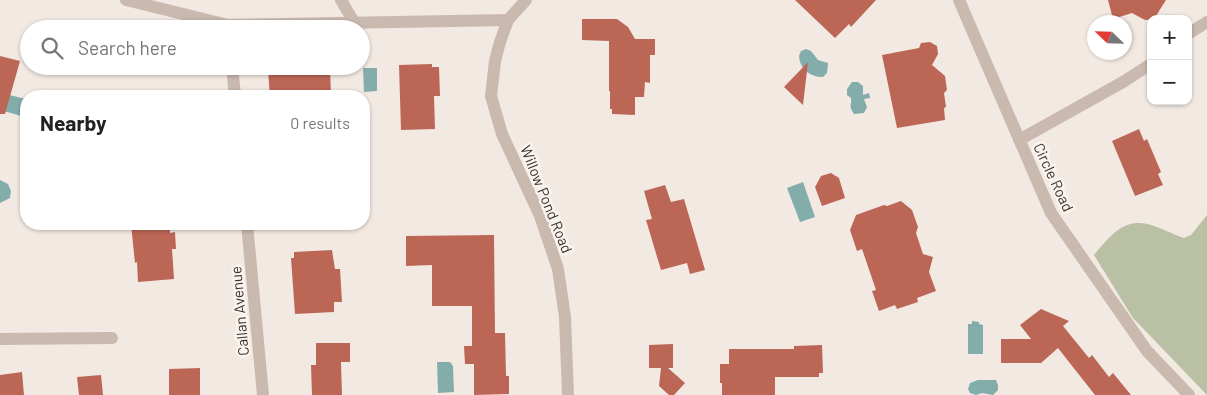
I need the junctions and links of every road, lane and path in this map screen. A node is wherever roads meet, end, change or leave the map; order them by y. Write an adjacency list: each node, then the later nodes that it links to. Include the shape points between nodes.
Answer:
1 (126, 0): 5 (street)
2 (342, 0): 6 (street)
3 (526, 0): 7 (street)
4 (959, 0): 14 (street, Circle Road)
5 (202, 20)
6 (353, 20)
7 (508, 20): 9 (street); 19 (street, Willow Pond Road, via 495,61 491,96 502,134 540,216 558,270 565,318)
8 (1207, 22): 10 (street)
9 (370, 24)
10 (1192, 31)
11 (1147, 67): 14 (street)
12 (233, 75): 13 (street)
13 (234, 90)
14 (1019, 140): 20 (street, Circle Road, via 1051,213 1147,351)
15 (248, 230): 18 (street, Callan Avenue)
16 (112, 338): 17 (street)
17 (0, 339)
18 (263, 395)
19 (568, 395)
20 (1189, 395)

